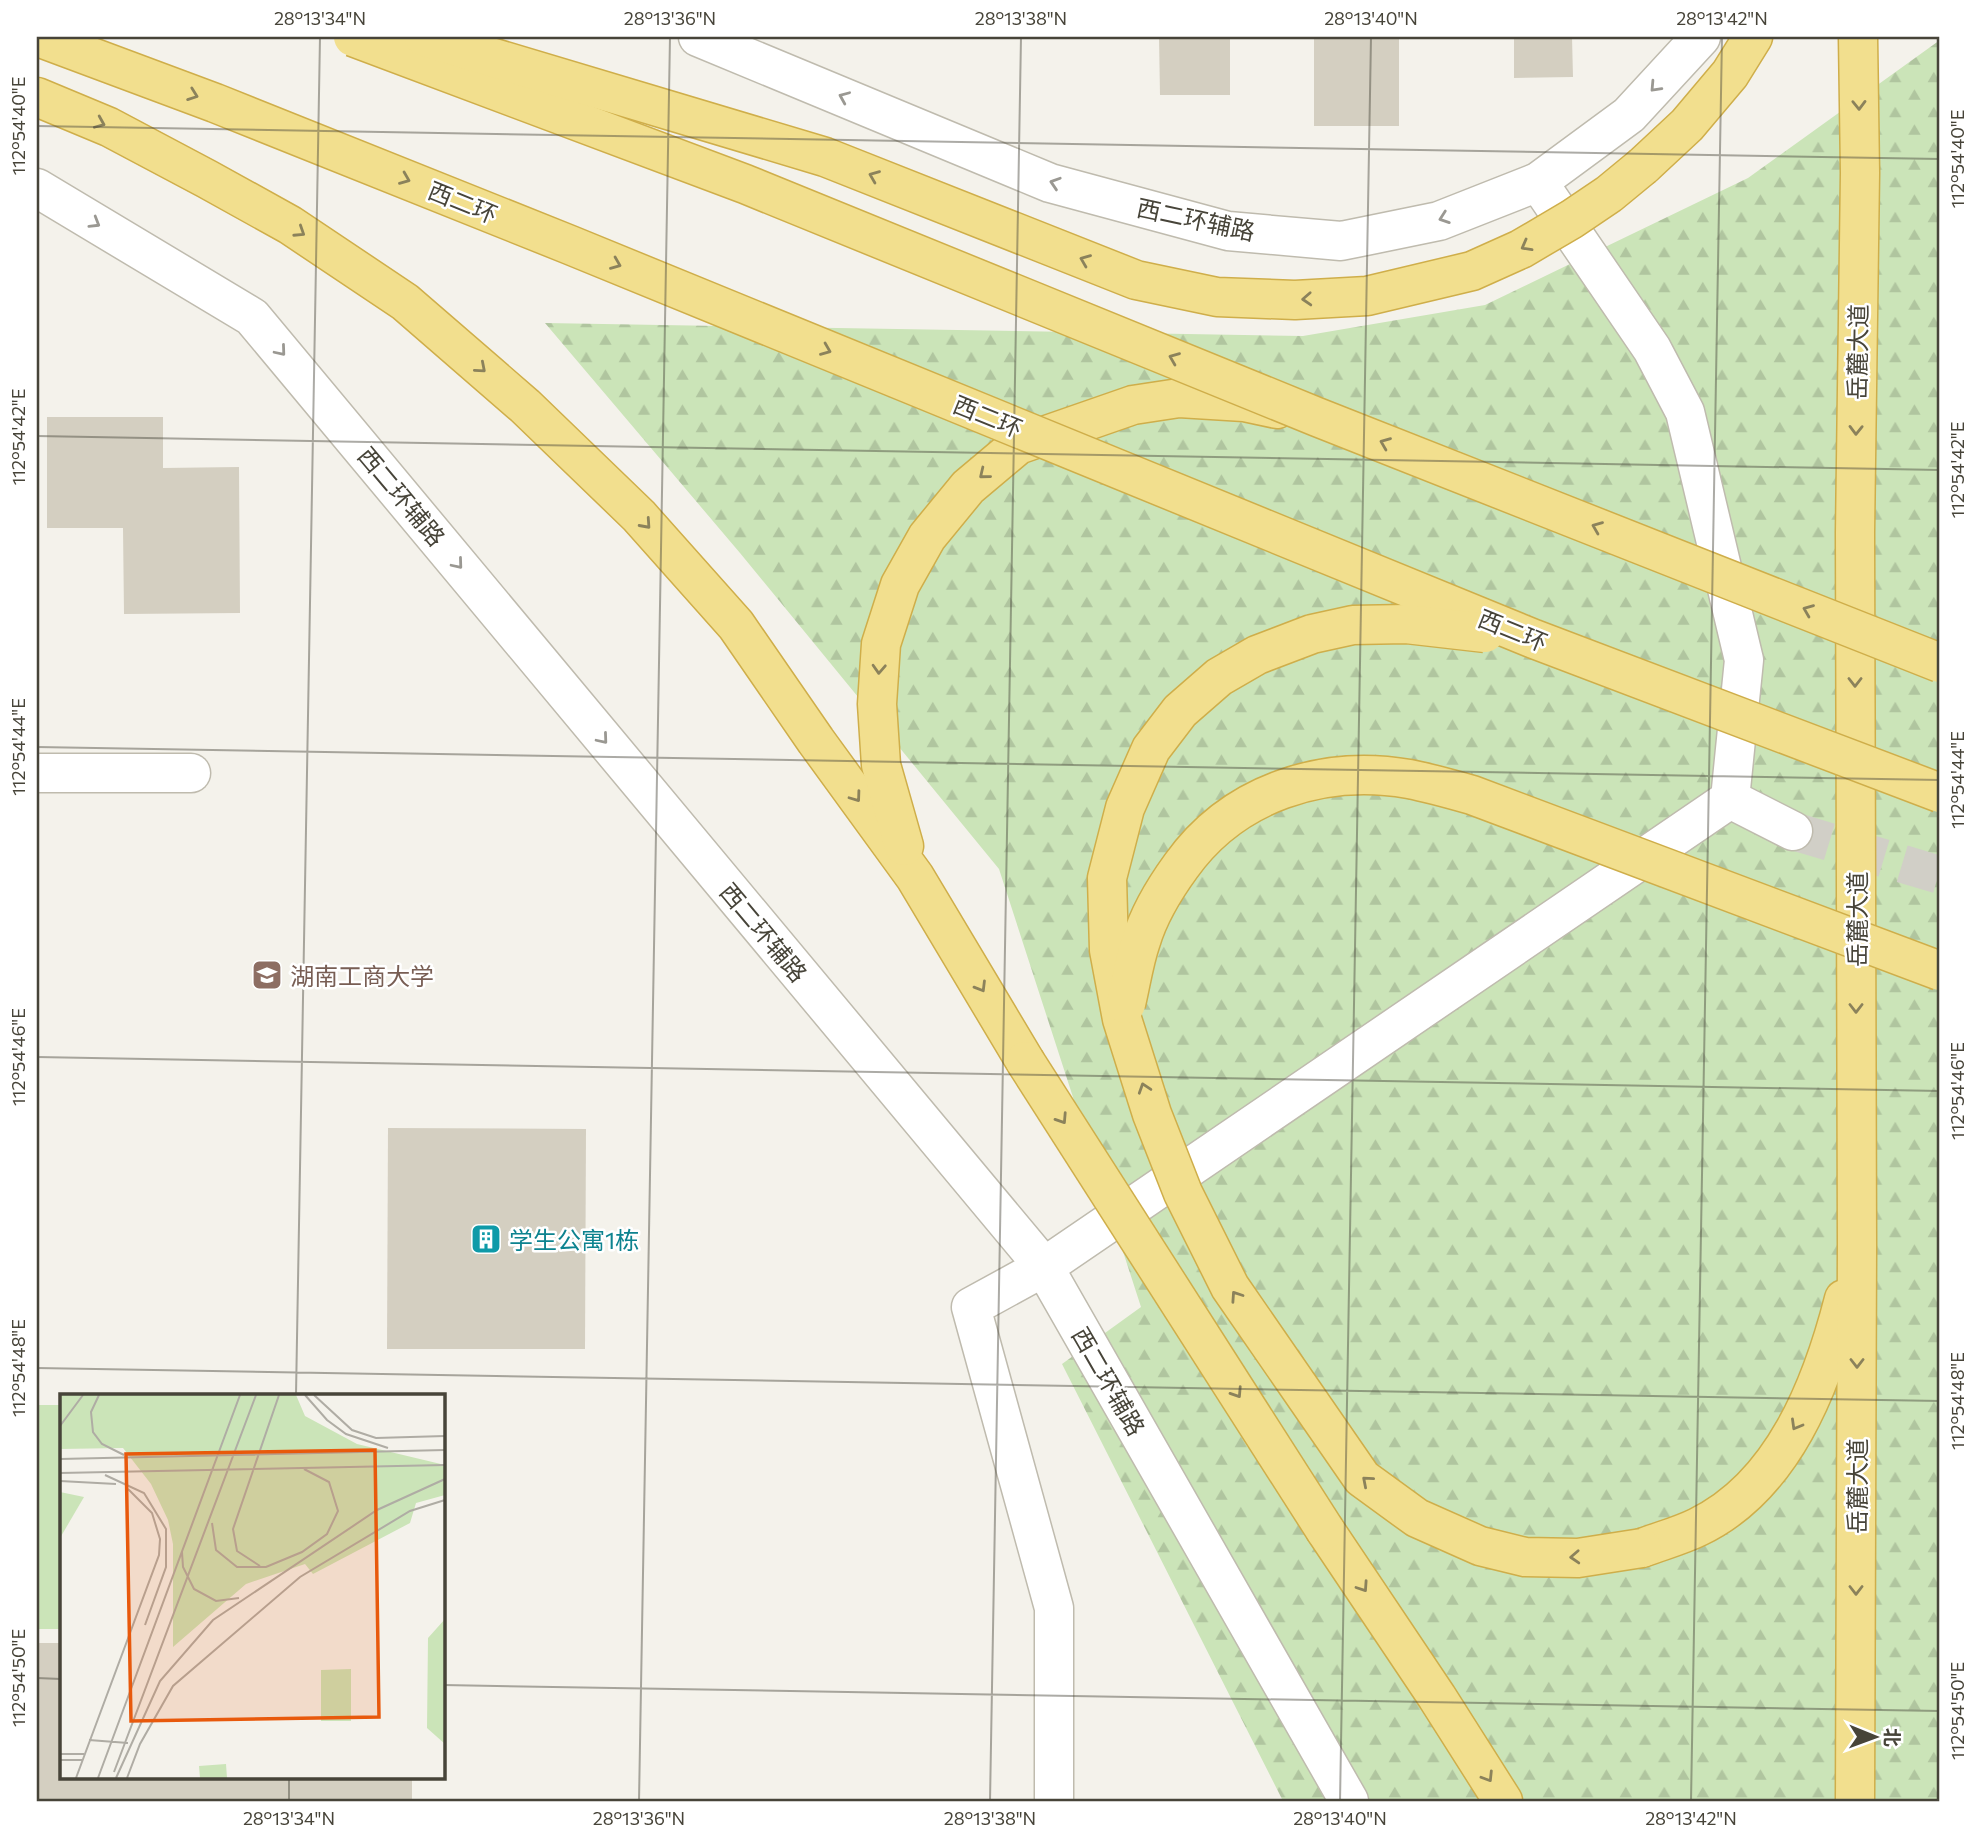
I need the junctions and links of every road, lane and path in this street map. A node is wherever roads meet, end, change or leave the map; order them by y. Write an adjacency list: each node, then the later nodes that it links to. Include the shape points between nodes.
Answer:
1 (38, 37): 9 (highway, 西二环, bridge)
2 (353, 37): 13 (highway, one-way to 2, bridge, via 745,184)
3 (424, 37): 6 (highway, one-way to 3, bridge, via 1730,75 1643,166 1573,219 1521,249 1472,271 1367,296 1295,300 1217,297 1136,280 825,156)
4 (698, 37): 11 (street, 西二环辅路, one-way to 4, via 1439,221 1341,241 1228,231 1050,183)
5 (1701, 37): 11 (street, 西二环辅路, one-way to 11, via 1629,115)
6 (1753, 37)
7 (1857, 37): 24 (highway, 岳麓大道, one-way to 24)
8 (37, 58): 9 (highway, bridge)
9 (140, 75): 14 (highway, 西二环, one-way to 14, bridge, via 570,245)
10 (37, 97): 21 (highway, one-way to 21, via 109,127 290,225 405,302 525,405 639,516 736,625)
11 (1538, 182): 19 (street, via 1652,349 1685,412 1744,660)
12 (37, 188): 25 (street, 西二环辅路, one-way to 25, via 252,317)
13 (1317, 416): 15 (highway, one-way to 13, bridge); 21 (highway, one-way to 21, bridge, via 1244,402 1179,398 1133,405 1018,445 968,487 927,537 900,585 881,644 877,704 881,765)
14 (1534, 639): 18 (highway, 西二环, bridge); 23 (highway, bridge, via 1406,624 1353,625 1312,634 1257,655 1219,677 1180,711 1151,750 1125,808 1107,878 1109,950)
15 (1940, 663)
16 (37, 773): 17 (street)
17 (191, 773)
18 (1940, 793)
19 (1730, 799): 20 (street); 25 (street)
20 (1793, 831)
21 (915, 877): 28 (highway, one-way to 28, bridge, via 1025,1061)
22 (1940, 971): 23 (highway, bridge, via 1472,795 1408,779 1342,777 1278,790 1245,805 1193,849 1165,889 1141,939)
23 (1122, 1019): 24 (highway, one-way to 23, bridge, via 1833,1343 1808,1405 1781,1452 1743,1496 1699,1527 1642,1548 1577,1558 1525,1557 1480,1546 1417,1518 1362,1478 1230,1287 1183,1193)
24 (1857, 1246): 29 (highway, 岳麓大道, one-way to 29)
25 (1044, 1267): 26 (street, via 971,1307 1054,1608); 27 (street, 西二环辅路)
26 (1054, 1801)
27 (1349, 1801)
28 (1503, 1801)
29 (1855, 1801)

